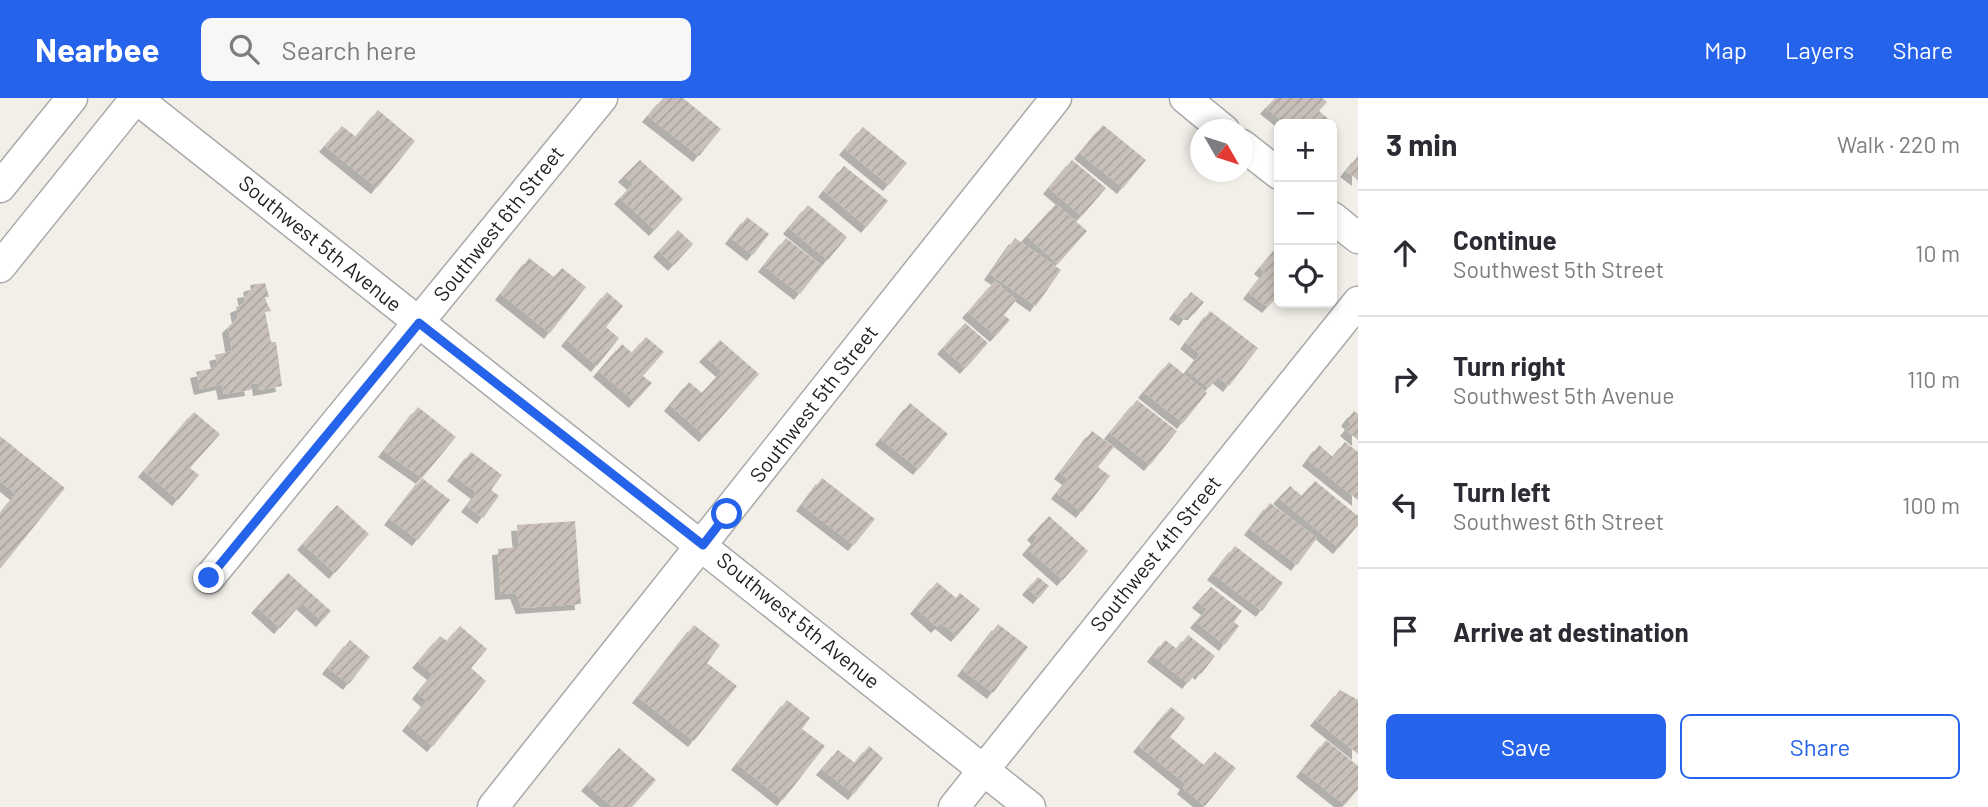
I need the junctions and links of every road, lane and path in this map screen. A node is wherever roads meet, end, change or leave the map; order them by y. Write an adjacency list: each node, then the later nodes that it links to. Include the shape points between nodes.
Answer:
1 (72, 98): 9 (street)
2 (136, 98): 12 (street); 14 (street, Southwest 5th Avenue)
3 (602, 98): 14 (street, Southwest 6th Street)
4 (1056, 98): 15 (street, Southwest 5th Street)
5 (1185, 98): 6 (street)
6 (1211, 119)
7 (1253, 154): 8 (street)
8 (1274, 170)
9 (0, 187)
10 (1337, 221): 11 (street)
11 (1358, 238)
12 (0, 267)
13 (1358, 302): 17 (street, Southwest 4th Street)
14 (419, 323): 15 (street, Southwest 5th Avenue); 16 (street, Southwest 6th Street)
15 (703, 545): 17 (street, Southwest 5th Avenue); 18 (street, Southwest 5th Street)
16 (209, 578)
17 (983, 770): 19 (street, Southwest 4th Street); 20 (street, Southwest 5th Avenue)
18 (493, 807)
19 (954, 807)
20 (1030, 807)

